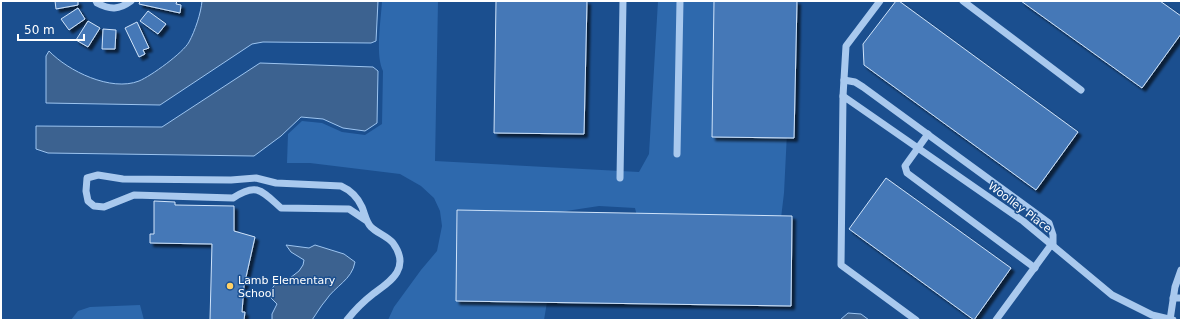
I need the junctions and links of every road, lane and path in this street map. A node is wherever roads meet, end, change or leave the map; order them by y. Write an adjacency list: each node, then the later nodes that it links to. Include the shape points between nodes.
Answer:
1 (96, 1): 2 (street, via 107,8 120,8)
2 (130, 1)
3 (623, 1): 13 (street)
4 (680, 1): 12 (street)
5 (880, 1): 7 (street, via 846,46)
6 (963, 1): 8 (street)
7 (844, 80): 9 (street); 10 (street, via 863,87)
8 (1081, 90)
9 (843, 96): 11 (street, Woolley Place); 21 (street, via 841,266)
10 (928, 134): 11 (street); 15 (street, via 1049,222 1053,235)
11 (917, 148): 15 (street, Woolley Place, via 1023,221); 16 (street, via 906,166 907,173)
12 (678, 154)
13 (620, 178)
14 (367, 221): 14 (street, via 361,206 349,190 341,186 276,183 256,178 123,179 98,175 87,178 88,201 94,206 104,207 134,195 233,198 244,190 256,189 265,193 281,208 349,209); 20 (street, via 371,227 392,242 399,254 400,264 389,284 373,295)
15 (1052, 246): 16 (street); 23 (street, Woolley Place, via 1112,295 1152,315)
16 (1035, 268): 22 (street)
17 (1181, 270): 18 (street)
18 (1173, 298): 19 (street); 23 (street)
19 (1181, 298)
20 (347, 320)
21 (916, 320)
22 (996, 320)
23 (1171, 320)

